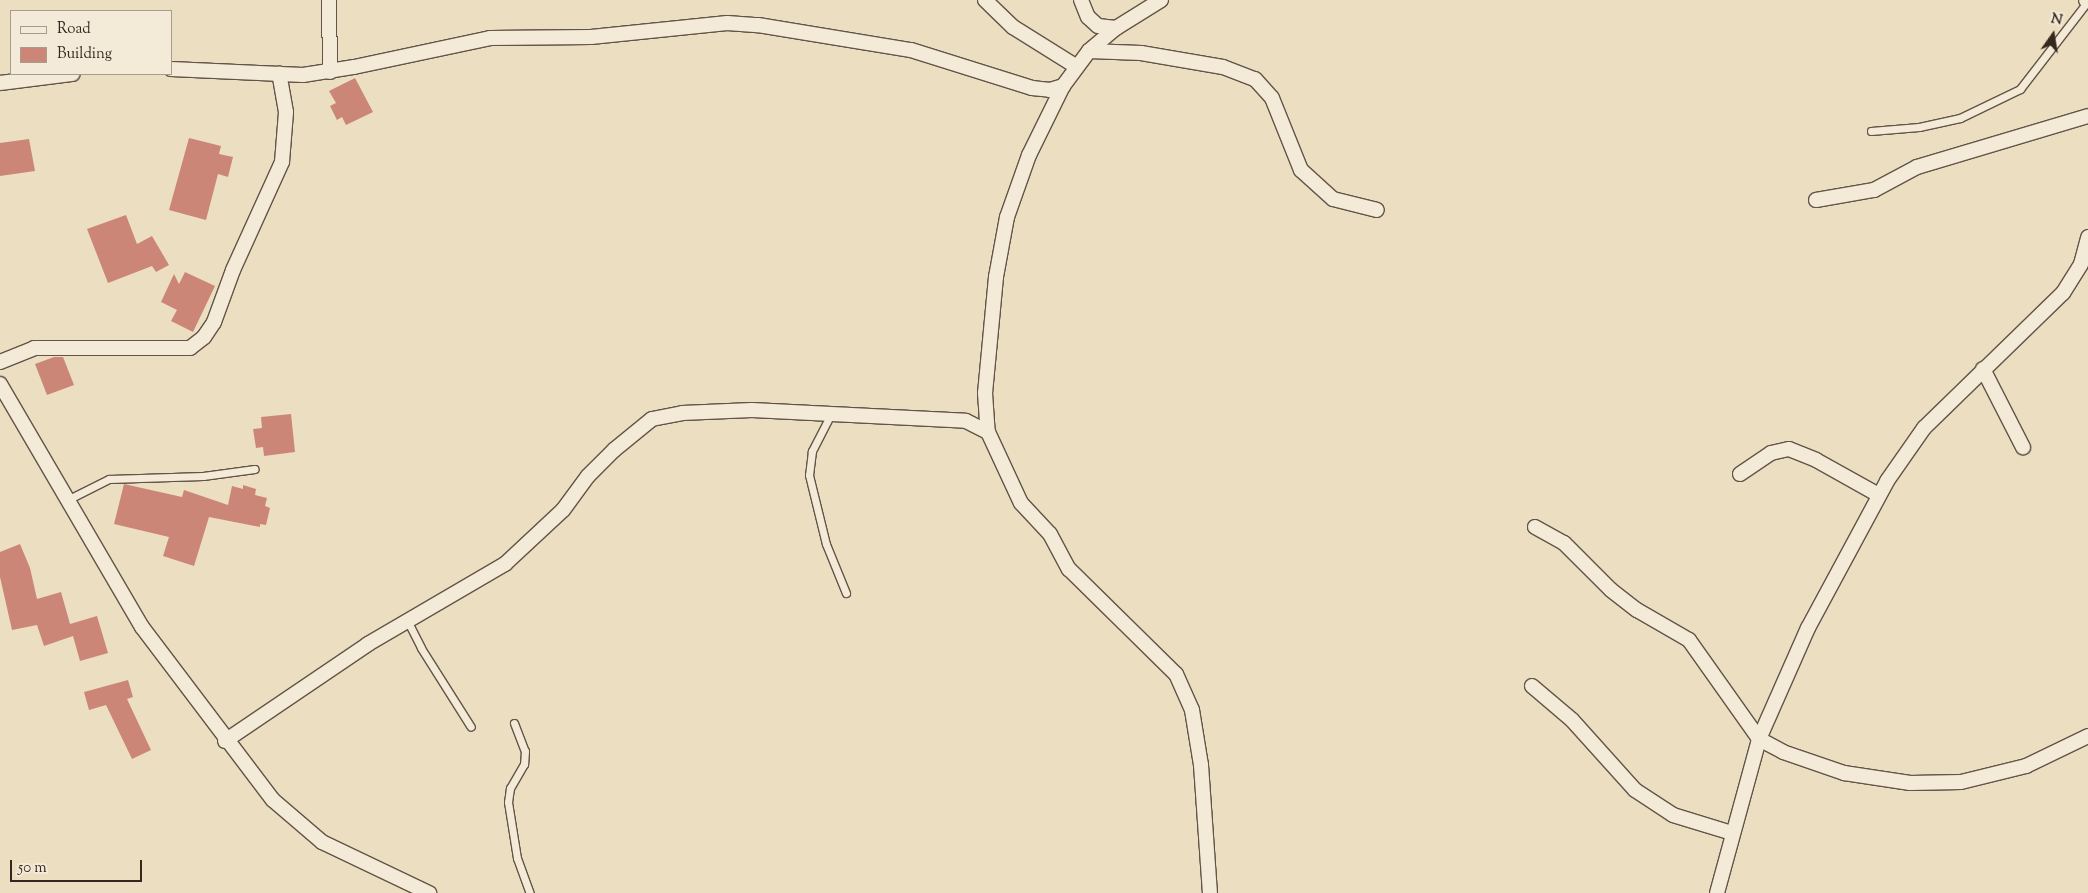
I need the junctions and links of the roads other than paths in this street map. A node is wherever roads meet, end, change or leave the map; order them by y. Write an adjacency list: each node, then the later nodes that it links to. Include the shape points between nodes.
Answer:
1 (329, 0): 10 (street)
2 (985, 0): 8 (street, via 1013,27)
3 (1081, 0): 6 (street, via 1088,17 1098,26)
4 (1161, 0): 6 (street)
5 (2088, 1): 16 (lane, via 2020,89 1960,118 1919,127)
6 (1116, 28): 7 (street)
7 (1089, 51): 8 (street); 18 (street, via 1141,52 1223,67 1255,79 1272,98 1294,155 1306,175 1333,198)
8 (1077, 67): 14 (street)
9 (172, 69): 11 (street)
10 (330, 72): 11 (street); 14 (street, via 490,38 591,37 727,23 758,25 911,50 1032,88 1050,90)
11 (279, 74): 21 (street, via 286,112 282,162 233,270 214,322 204,336 190,348 34,348)
12 (64, 75): 13 (street)
13 (0, 83)
14 (1063, 86): 25 (street, via 1029,155 1006,217 996,277 985,393)
15 (2088, 116): 17 (street, via 1916,167 1874,190)
16 (1871, 131)
17 (1816, 200)
18 (1377, 210)
19 (2088, 237): 20 (street)
20 (2084, 266): 22 (street, via 2063,292)
21 (0, 362)
22 (1983, 369): 26 (street); 29 (street, via 1924,428)
23 (0, 384): 30 (street)
24 (831, 414): 25 (street, via 966,421); 32 (lane, via 812,450 809,475 826,544); 33 (street, via 752,410 682,413 652,419 614,450 588,476 563,510 505,564)
25 (988, 432): 43 (street, via 1021,503 1050,534 1069,569 1176,674 1192,710 1201,765)
26 (2023, 447)
27 (255, 469): 30 (lane, via 203,476 109,479)
28 (1740, 474): 29 (street, via 1771,452 1788,449 1816,460)
29 (1879, 495): 38 (street, via 1808,628)
30 (66, 500): 39 (street, via 142,627)
31 (1535, 527): 38 (street, via 1564,543 1611,590 1637,610 1689,640)
32 (846, 593)
33 (407, 620): 36 (lane, via 420,648); 39 (street)
34 (1532, 686): 40 (street, via 1572,720 1635,790 1673,815)
35 (514, 723): 42 (lane, via 526,752 524,764 510,788 508,802 517,858)
36 (471, 727)
37 (2088, 736): 38 (street, via 2026,766 1961,782 1910,782 1844,773)
38 (1759, 740): 40 (street)
39 (225, 741): 41 (street, via 273,800 322,842)
40 (1732, 833): 44 (street)
41 (429, 893)
42 (530, 893)
43 (1210, 893)
44 (1717, 893)

